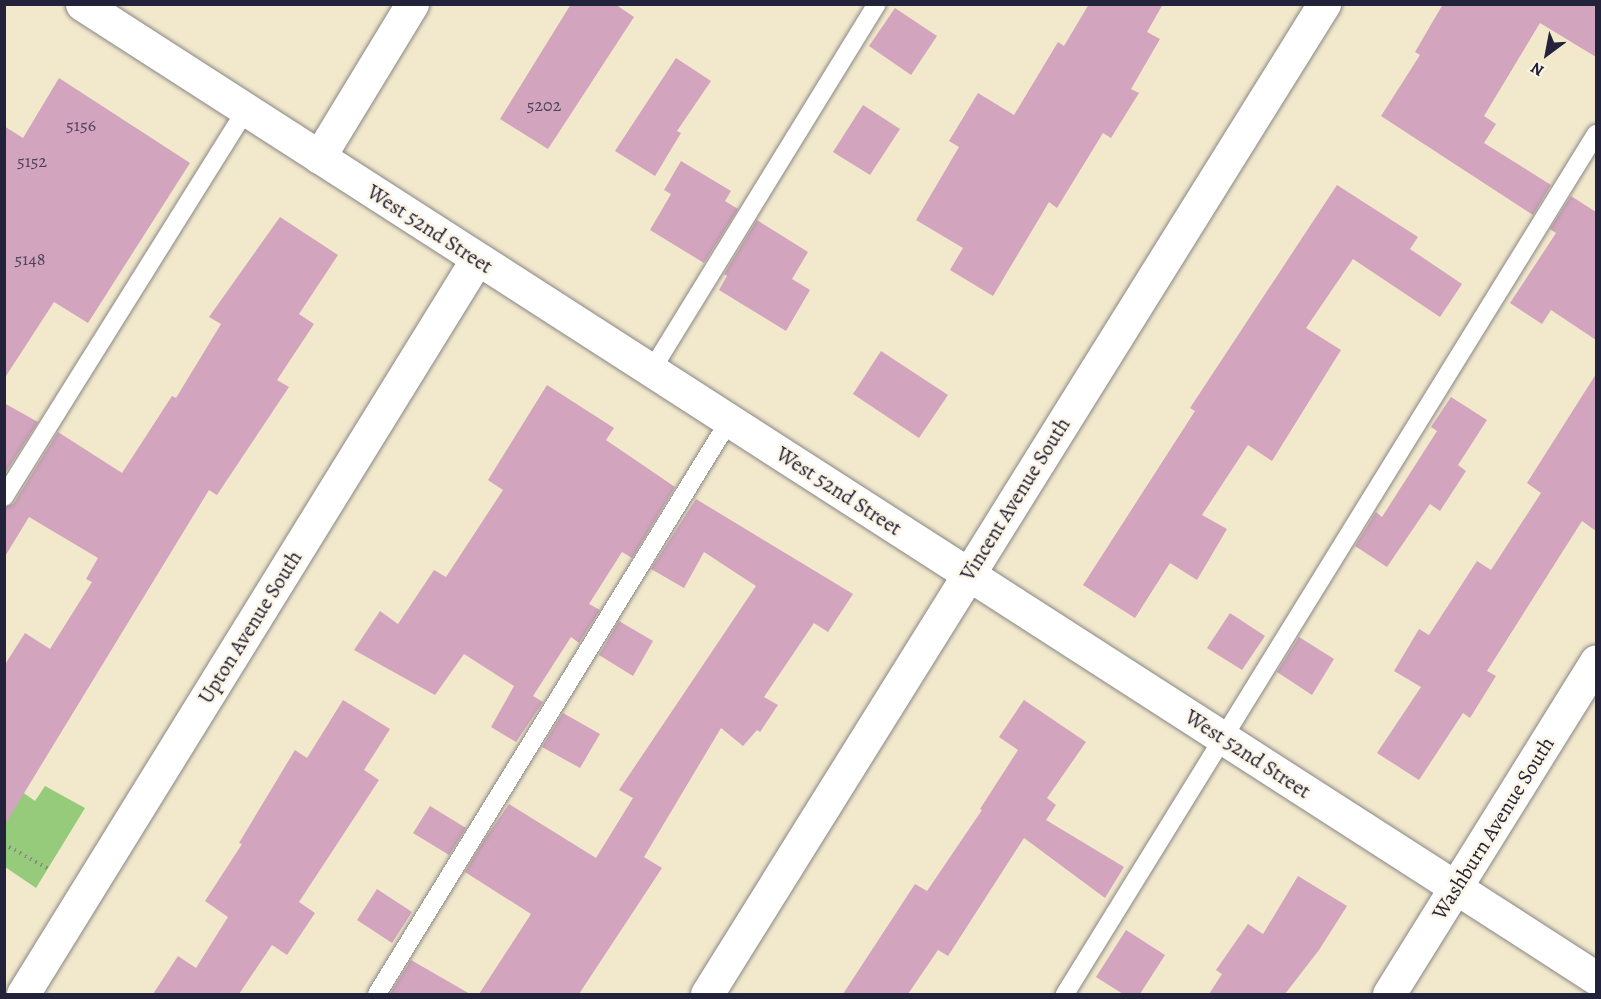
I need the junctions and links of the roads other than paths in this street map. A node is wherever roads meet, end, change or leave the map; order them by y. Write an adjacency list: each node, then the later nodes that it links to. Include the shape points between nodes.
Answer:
1 (82, 4): 5 (street, West 52nd Street)
2 (412, 4): 7 (street)
3 (878, 4): 9 (lane)
4 (1324, 4): 12 (street, Vincent Avenue South)
5 (246, 110): 7 (street, West 52nd Street); 11 (lane)
6 (1596, 134): 14 (lane)
7 (319, 157): 8 (street, West 52nd Street)
8 (477, 259): 9 (street, West 52nd Street); 17 (street, Upton Avenue South)
9 (651, 371): 10 (street, West 52nd Street)
10 (729, 421): 12 (street, West 52nd Street); 18 (lane)
11 (4, 496)
12 (968, 574): 14 (street, West 52nd Street); 19 (street, Vincent Avenue South)
13 (1596, 661): 15 (street, Washburn Avenue South)
14 (1223, 738): 15 (street, West 52nd Street); 20 (lane)
15 (1455, 888): 16 (street, West 52nd Street); 21 (street, Washburn Avenue South)
16 (1596, 978)
17 (23, 994)
18 (376, 994)
19 (707, 994)
20 (1065, 994)
21 (1389, 994)

